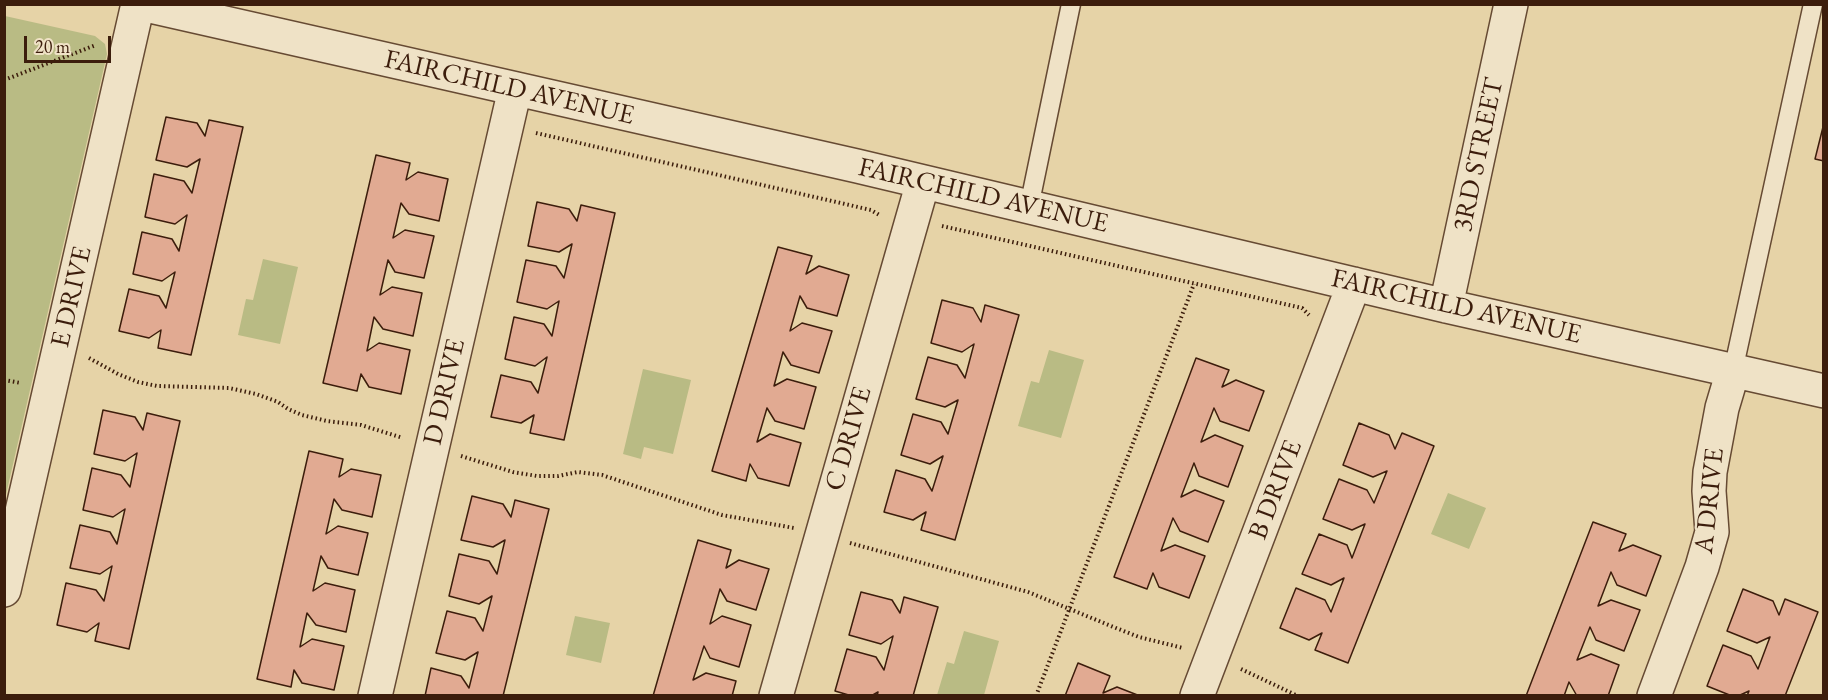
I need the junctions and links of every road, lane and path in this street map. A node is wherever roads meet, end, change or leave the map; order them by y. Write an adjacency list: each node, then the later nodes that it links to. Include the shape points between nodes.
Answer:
1 (140, 4): 7 (street, FAIRCHILD AVENUE); 17 (street, E DRIVE)
2 (1071, 4): 10 (lane)
3 (1511, 4): 15 (street, 3RD STREET)
4 (1813, 4): 18 (lane)
5 (99, 44): 6 (path)
6 (4, 80)
7 (515, 89): 9 (street, FAIRCHILD AVENUE); 20 (street, D DRIVE)
8 (530, 134): 11 (path, via 871,210 881,216)
9 (923, 182): 10 (street, FAIRCHILD AVENUE); 21 (street, C DRIVE)
10 (1029, 207): 14 (street, FAIRCHILD AVENUE)
11 (885, 225)
12 (938, 225): 13 (path)
13 (1194, 284): 16 (path, via 1302,308); 23 (path)
14 (1354, 284): 15 (street, FAIRCHILD AVENUE); 24 (street, B DRIVE)
15 (1446, 306): 18 (street, FAIRCHILD AVENUE)
16 (1312, 317)
17 (61, 346): 20 (path, via 138,382 256,393 302,415 361,425); 22 (street, E DRIVE)
18 (1733, 371): 19 (street, FAIRCHILD AVENUE); 30 (street, A DRIVE, via 1714,451 1709,491 1712,532)
19 (1824, 392)
20 (432, 447): 21 (path, via 537,476 578,472 602,475 722,515); 25 (street, D DRIVE)
21 (822, 535): 23 (path, via 1028,592); 26 (street, C DRIVE)
22 (4, 590)
23 (1070, 608): 24 (path, via 1139,637); 27 (path)
24 (1213, 656): 28 (street, B DRIVE); 29 (path)
25 (375, 696)
26 (776, 696)
27 (1036, 696)
28 (1197, 696)
29 (1298, 696)
30 (1654, 696)

